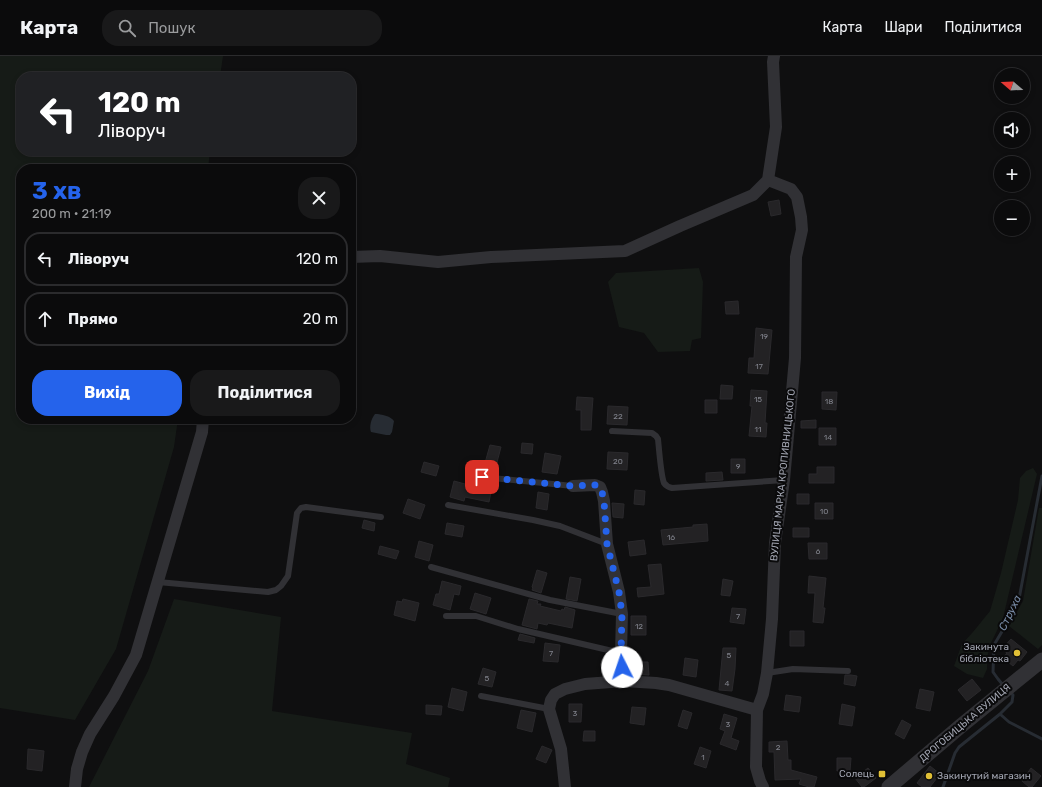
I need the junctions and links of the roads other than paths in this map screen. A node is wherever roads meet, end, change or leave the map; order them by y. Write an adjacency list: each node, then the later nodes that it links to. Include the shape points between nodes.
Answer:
1 (774, 56): 2 (street, via 776,127)
2 (768, 180): 3 (street, via 753,195 625,251 438,262 380,256); 7 (street, ВУЛИЦЯ МАРКА КРОПИВНИЦЬКОГО, via 791,189 797,197 802,230 796,257 795,358)
3 (356, 257)
4 (203, 424): 13 (street)
5 (612, 431): 7 (lane, via 652,433 656,436 663,479 669,488)
6 (482, 477): 8 (lane)
7 (784, 480): 19 (street, ВУЛИЦЯ МАРКА КРОПИВНИЦЬКОГО, via 775,543)
8 (573, 486): 11 (street, via 600,487 604,501)
9 (448, 505): 11 (lane, via 560,526)
10 (381, 517): 13 (lane, via 301,508 297,513 288,576 276,590 268,592)
11 (607, 544): 14 (street)
12 (431, 567): 14 (lane, via 550,600)
13 (158, 582): 24 (street, via 136,655 90,734 77,769)
14 (622, 614): 16 (street)
15 (446, 616): 16 (lane, via 476,616 518,629)
16 (621, 653): 20 (street)
17 (1042, 660): 27 (street, ДРОГОБИЦЬКА ВУЛИЦЯ)
18 (848, 671): 19 (lane, via 793,669)
19 (767, 673): 23 (street, ВУЛИЦЯ МАРКА КРОПИВНИЦЬКОГО)
20 (624, 681): 22 (street, via 585,684 565,689 555,694); 23 (street, via 669,685)
21 (481, 696): 22 (lane)
22 (550, 709): 25 (street, via 561,749)
23 (757, 710): 26 (street, ВУЛИЦЯ МАРКА КРОПИВНИЦЬКОГО, via 756,767)
24 (75, 787)
25 (565, 787)
26 (763, 787)
27 (889, 787)

